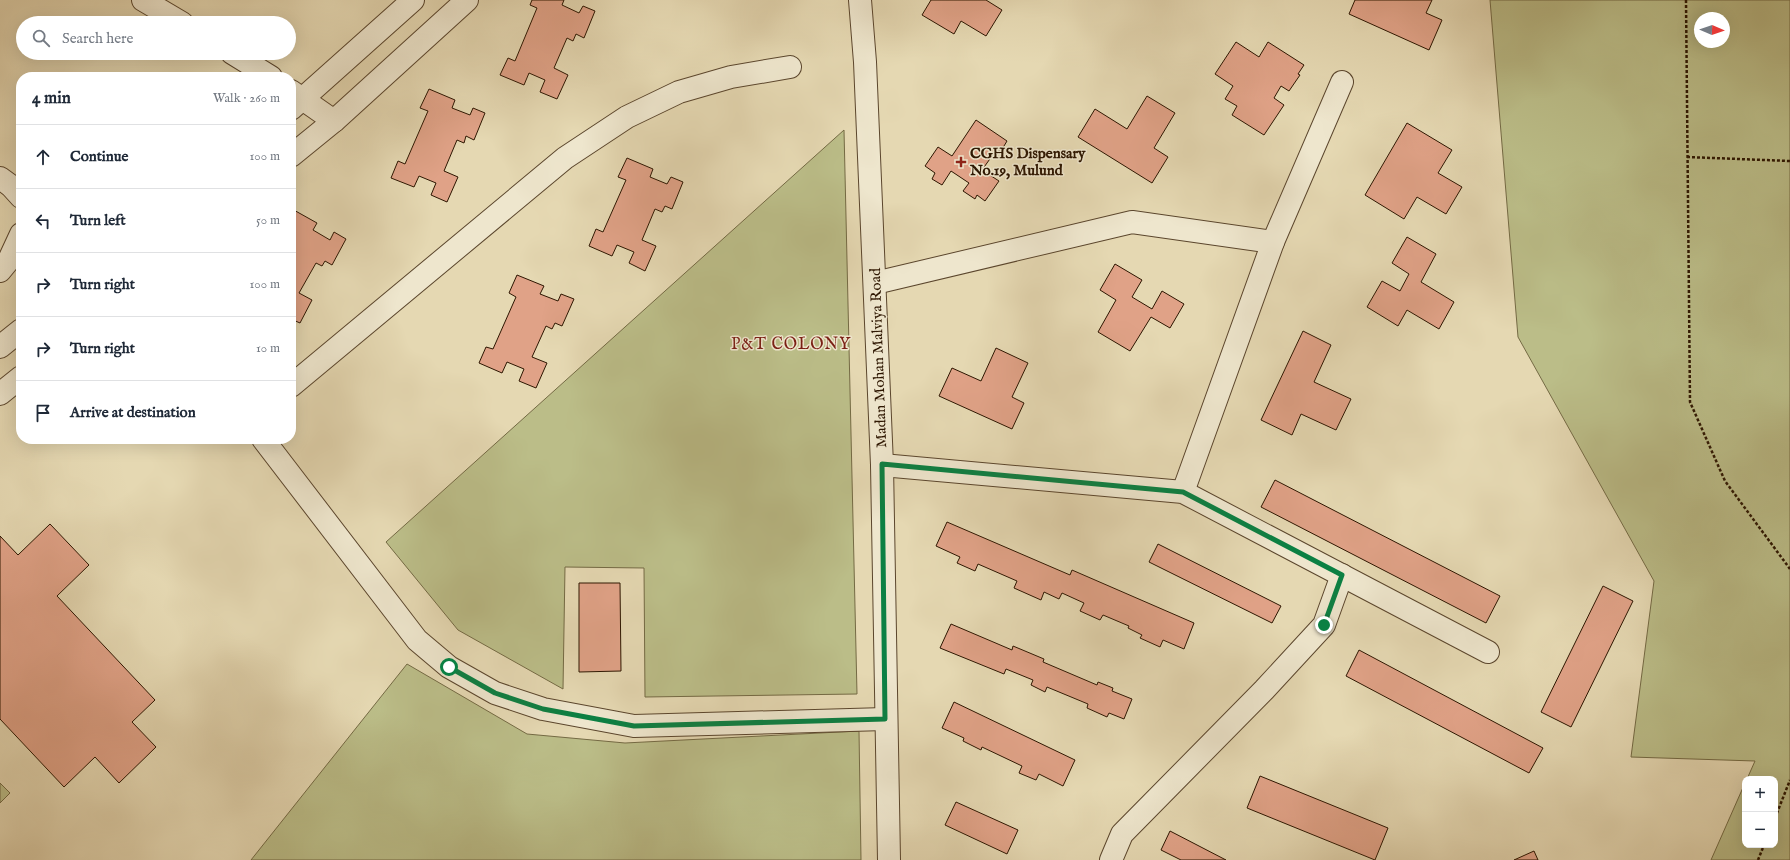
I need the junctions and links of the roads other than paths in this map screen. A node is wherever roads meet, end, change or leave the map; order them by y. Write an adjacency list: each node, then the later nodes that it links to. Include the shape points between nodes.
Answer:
1 (143, 0): 5 (street)
2 (413, 0): 10 (street)
3 (467, 0): 12 (street)
4 (860, 0): 19 (street, Madan Mohan Malviya Road)
5 (170, 16)
6 (243, 60): 8 (street)
7 (790, 67): 23 (street, via 731,77 680,92 627,117 565,158)
8 (263, 72)
9 (1342, 82): 16 (street)
10 (296, 99)
11 (296, 101): 12 (street)
12 (334, 121): 13 (street)
13 (296, 152)
14 (0, 178): 15 (street)
15 (16, 192)
16 (1273, 242): 19 (street, via 1132,222); 27 (street)
17 (16, 245): 18 (street, via 9,260)
18 (0, 270)
19 (875, 283): 26 (street, Madan Mohan Malviya Road)
20 (16, 334): 21 (street)
21 (1, 344)
22 (16, 381): 24 (street)
23 (296, 382)
24 (0, 394)
25 (267, 444): 30 (street, via 417,640 449,667 495,693 543,709 634,726)
26 (882, 464): 27 (street); 30 (street, Madan Mohan Malviya Road)
27 (1183, 492): 28 (street)
28 (1342, 575): 29 (street); 32 (street, via 1324,625 1264,690 1122,834)
29 (1488, 652)
30 (885, 719): 31 (street, Madan Mohan Malviya Road)
31 (889, 860)
32 (1111, 860)

